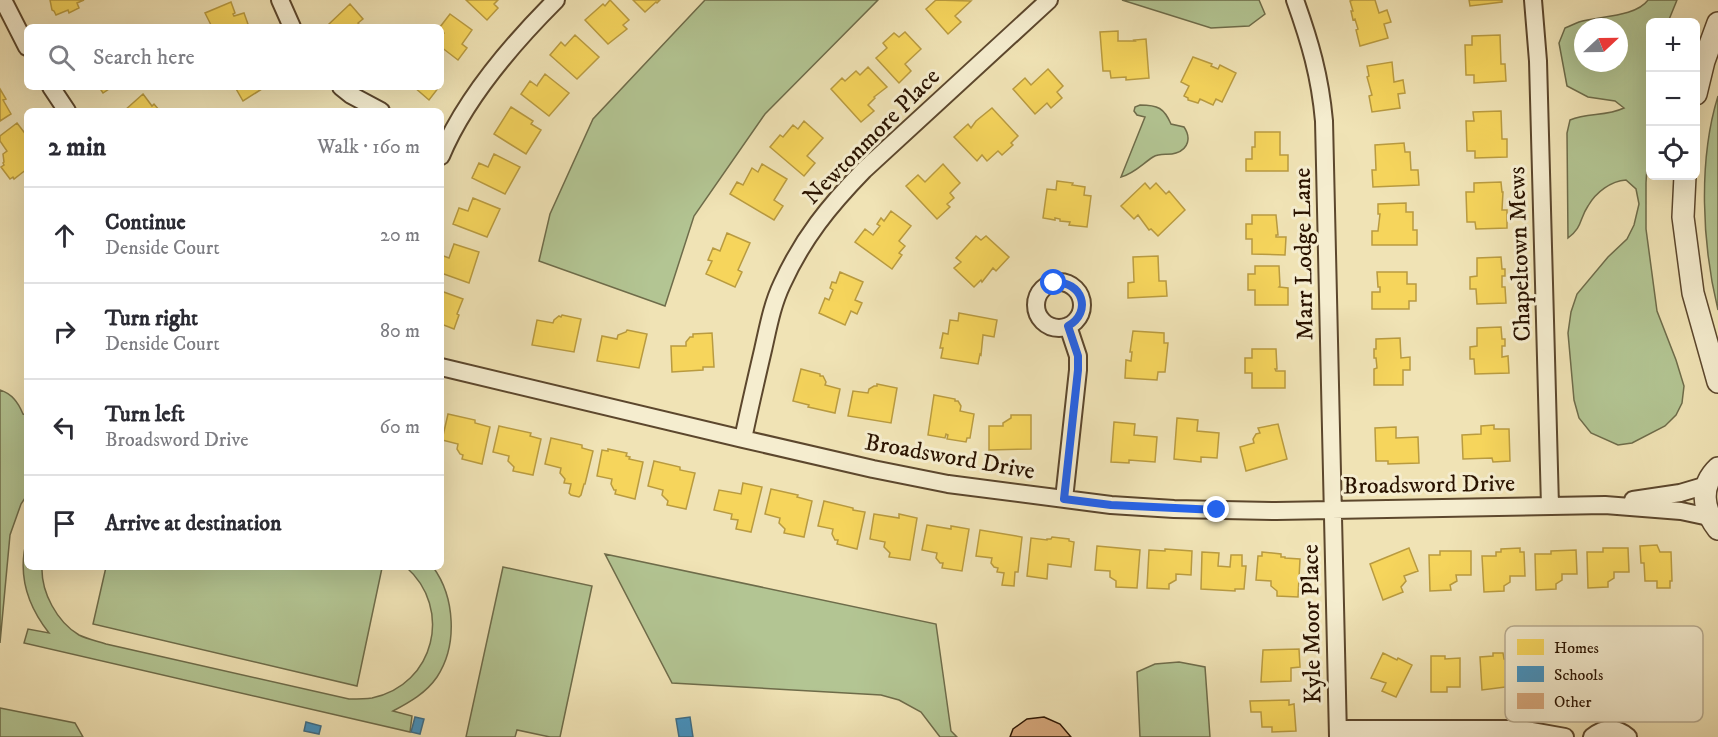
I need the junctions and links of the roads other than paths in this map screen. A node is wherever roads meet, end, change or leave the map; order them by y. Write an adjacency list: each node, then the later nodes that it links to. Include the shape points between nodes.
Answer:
1 (3, 0): 9 (street)
2 (280, 0): 8 (street)
3 (556, 0): 15 (street, via 493,72)
4 (1049, 0): 20 (street, Newtonmore Place, via 864,170 814,226 781,286 769,322)
5 (1295, 0): 25 (street, Marr Lodge Lane, via 1312,49 1324,121)
6 (1533, 0): 24 (street, Chapeltown Mews)
7 (1718, 22): 10 (street)
8 (291, 24)
9 (24, 41)
10 (1700, 76)
11 (53, 90): 13 (street)
12 (345, 90): 14 (street)
13 (65, 108)
14 (375, 108)
15 (444, 145)
16 (1685, 180): 19 (street, via 1683,217 1693,293)
17 (1068, 326): 22 (street, via 1078,356 1078,370)
18 (444, 368): 20 (street, Broadsword Drive)
19 (1718, 382)
20 (743, 439): 22 (street, Broadsword Drive, via 948,484)
21 (1714, 472): 23 (street, Broadsword Drive, via 1680,493); 26 (street, via 1705,503)
22 (1064, 499): 25 (street, Broadsword Drive, via 1174,509)
23 (1605, 505): 24 (street, Broadsword Drive); 26 (street, Broadsword Drive, via 1681,511)
24 (1550, 506): 25 (street, Broadsword Drive)
25 (1332, 510): 27 (street, Kyle Moor Place)
26 (1714, 523)
27 (1338, 733): 28 (street, via 1520,729)
28 (1565, 737)
29 (1592, 737): 30 (street, via 1615,729)
30 (1628, 737)

